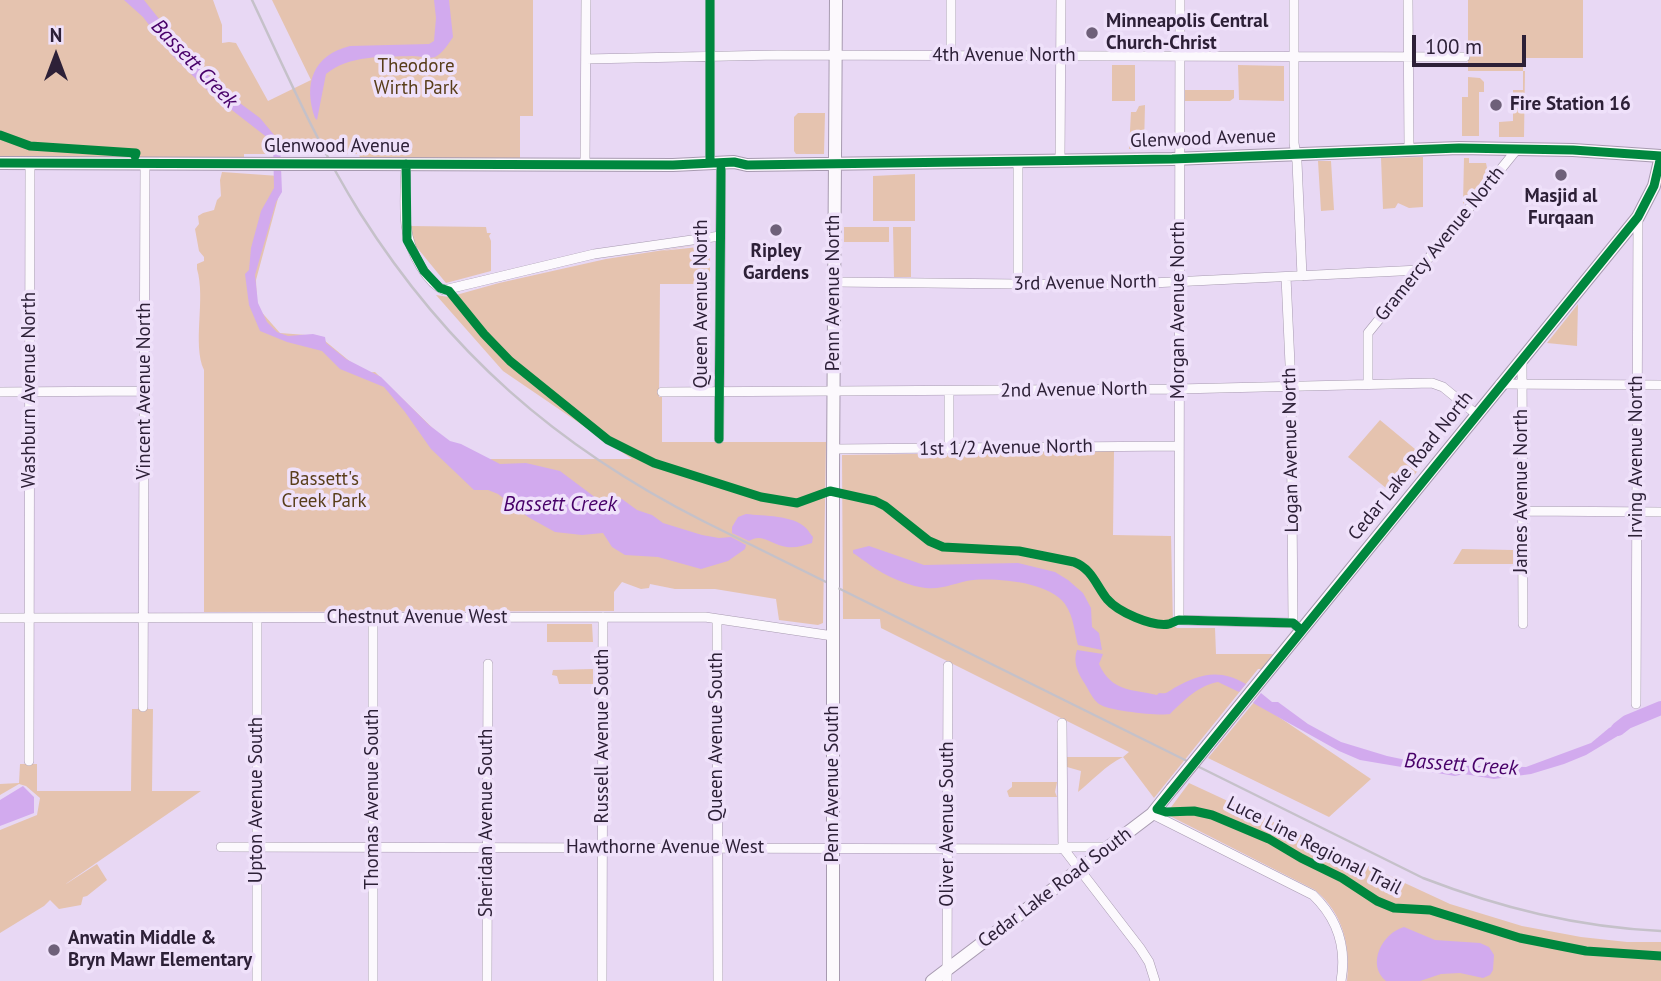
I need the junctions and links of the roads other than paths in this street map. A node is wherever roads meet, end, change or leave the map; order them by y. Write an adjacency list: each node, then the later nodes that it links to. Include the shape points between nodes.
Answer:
1 (586, 0): 17 (street)
2 (710, 0): 11 (street, Queen Avenue North)
3 (836, 0): 9 (street, Penn Avenue North)
4 (951, 0): 12 (street)
5 (1061, 0): 13 (street)
6 (1180, 0): 10 (street, Morgan Avenue North)
7 (1294, 0): 14 (street)
8 (1408, 0): 15 (street)
9 (836, 55): 11 (street, 4th Avenue North); 12 (street, 4th Avenue North); 30 (street, Penn Avenue North)
10 (1179, 55): 13 (street, 4th Avenue North); 14 (street, 4th Avenue North); 22 (street, Morgan Avenue North)
11 (709, 56): 17 (street, 4th Avenue North); 31 (street, Queen Avenue North)
12 (951, 56): 13 (street, 4th Avenue North)
13 (1060, 56): 23 (street)
14 (1293, 56): 15 (street, 4th Avenue North); 20 (street)
15 (1408, 57): 16 (street, 4th Avenue North); 18 (street)
16 (1465, 57)
17 (586, 59): 29 (street)
18 (1409, 148): 19 (street, Glenwood Avenue); 20 (street, Glenwood Avenue)
19 (1518, 148): 21 (street, Glenwood Avenue); 34 (street, Gramercy Avenue North)
20 (1296, 153): 22 (street, Glenwood Avenue); 35 (street)
21 (1661, 156): 32 (street, Cedar Lake Road North, via 1654,186)
22 (1179, 159): 23 (street, Glenwood Avenue); 37 (street, Morgan Avenue North)
23 (1060, 161): 24 (street, Glenwood Avenue)
24 (1018, 162): 30 (street, Glenwood Avenue); 39 (street)
25 (0, 163): 26 (street, Glenwood Avenue)
26 (30, 163): 27 (street, Glenwood Avenue); 49 (street, Washburn Avenue North)
27 (145, 163): 28 (street, Glenwood Avenue, bridge); 50 (street, Vincent Avenue North)
28 (406, 164): 29 (street, Glenwood Avenue); 33 (street, via 407,240 440,288 449,290 594,254)
29 (585, 164): 31 (street, Glenwood Avenue)
30 (835, 165): 31 (street, Glenwood Avenue, via 734,162); 38 (street, Penn Avenue North)
31 (715, 166): 33 (street, Queen Avenue North)
32 (1638, 217): 40 (street, Cedar Lake Road North); 44 (street, Irving Avenue North)
33 (720, 236): 54 (street, Queen Avenue North)
34 (1420, 270): 35 (street, 3rd Avenue North); 41 (street, Gramercy Avenue North, via 1368,333)
35 (1301, 276): 36 (street, 3rd Avenue North)
36 (1286, 277): 37 (street, 3rd Avenue North); 46 (street, Logan Avenue North)
37 (1178, 281): 39 (street, 3rd Avenue North); 47 (street, Morgan Avenue North)
38 (835, 282): 39 (street, 3rd Avenue North); 52 (street, Penn Avenue North)
39 (1018, 284)
40 (1521, 358): 42 (street, Cedar Lake Road North); 43 (street, James Avenue North)
41 (1368, 383): 46 (street, 2nd Avenue North); 55 (street, 2nd Avenue North, via 1432,383)
42 (1500, 384): 43 (street); 55 (street, Cedar Lake Road North)
43 (1522, 384): 44 (street); 60 (street, James Avenue North)
44 (1637, 384): 45 (street); 61 (street, Irving Avenue North)
45 (1661, 385)
46 (1291, 386): 47 (street, 2nd Avenue North); 72 (street, Logan Avenue North)
47 (1178, 389): 53 (street, 2nd Avenue North); 57 (street, Morgan Avenue North)
48 (0, 391): 49 (street)
49 (30, 391): 50 (street); 66 (street, Washburn Avenue North)
50 (145, 391): 67 (street, Vincent Avenue North)
51 (662, 392): 54 (street, 2nd Avenue North)
52 (834, 392): 53 (street, 2nd Avenue North); 54 (street, 2nd Avenue North); 58 (street, Penn Avenue North)
53 (949, 392): 59 (street)
54 (720, 393): 56 (street, Queen Avenue North)
55 (1476, 414): 72 (street, Cedar Lake Road North)
56 (719, 439)
57 (1178, 446): 59 (street, 1st 1/2 Avenue North); 72 (street, Morgan Avenue North, via 1179,620)
58 (834, 449): 59 (street, 1st 1/2 Avenue North); 63 (street, Penn Avenue North, bridge)
59 (949, 449)
60 (1522, 511): 61 (street); 71 (street, James Avenue North)
61 (1637, 512): 62 (street); 76 (street, Irving Avenue North)
62 (1661, 512)
63 (833, 586): 73 (street, Penn Avenue South)
64 (603, 617): 69 (street, Chestnut Avenue West); 70 (street, Chestnut Avenue West); 85 (street, Russell Avenue South)
65 (0, 618): 66 (street, Chestnut Avenue West)
66 (29, 618): 67 (street, Chestnut Avenue West); 79 (street, Washburn Avenue North)
67 (144, 618): 68 (street, Chestnut Avenue West); 77 (street, Vincent Avenue North)
68 (257, 618): 69 (street, Chestnut Avenue West); 83 (street, Upton Avenue South)
69 (373, 618): 88 (street, Thomas Avenue South)
70 (717, 619): 73 (street, Chestnut Avenue West); 86 (street, Queen Avenue South)
71 (1522, 624)
72 (1297, 626): 80 (street, Cedar Lake Road North, bridge, via 1269,670)
73 (833, 630): 89 (street, Penn Avenue South)
74 (488, 664): 84 (street, Sheridan Avenue South)
75 (948, 666): 91 (street, Oliver Avenue South)
76 (1637, 700)
77 (143, 707)
78 (1062, 723): 90 (street)
79 (29, 761)
80 (1172, 789): 81 (street, Cedar Lake Road South)
81 (1152, 814): 87 (street, Cedar Lake Road South); 102 (street, via 1314,895 1332,917 1341,939)
82 (221, 847): 83 (street, Hawthorne Avenue West)
83 (257, 847): 88 (street, Hawthorne Avenue West); 94 (street, Upton Avenue South)
84 (487, 847): 85 (street, Hawthorne Avenue West); 88 (street, Hawthorne Avenue West); 96 (street, Sheridan Avenue South)
85 (602, 847): 86 (street, Hawthorne Avenue West); 97 (street, Russell Avenue South)
86 (717, 847): 89 (street, Hawthorne Avenue West); 98 (street, Queen Avenue South)
87 (1108, 847): 90 (street, Hawthorne Avenue West); 92 (street, Cedar Lake Road South)
88 (373, 848): 95 (street, Thomas Avenue South)
89 (833, 848): 91 (street, Hawthorne Avenue West); 99 (street, Penn Avenue South)
90 (1063, 848): 91 (street, Hawthorne Avenue West); 92 (street)
91 (947, 849): 93 (street, Oliver Avenue South)
92 (1079, 869): 93 (street, Cedar Lake Road South); 101 (street, via 1140,948)
93 (947, 975): 100 (street, Cedar Lake Road South)
94 (257, 981)
95 (373, 981)
96 (487, 981)
97 (602, 981)
98 (718, 981)
99 (833, 981)
100 (932, 981)
101 (1155, 981)
102 (1341, 981)

